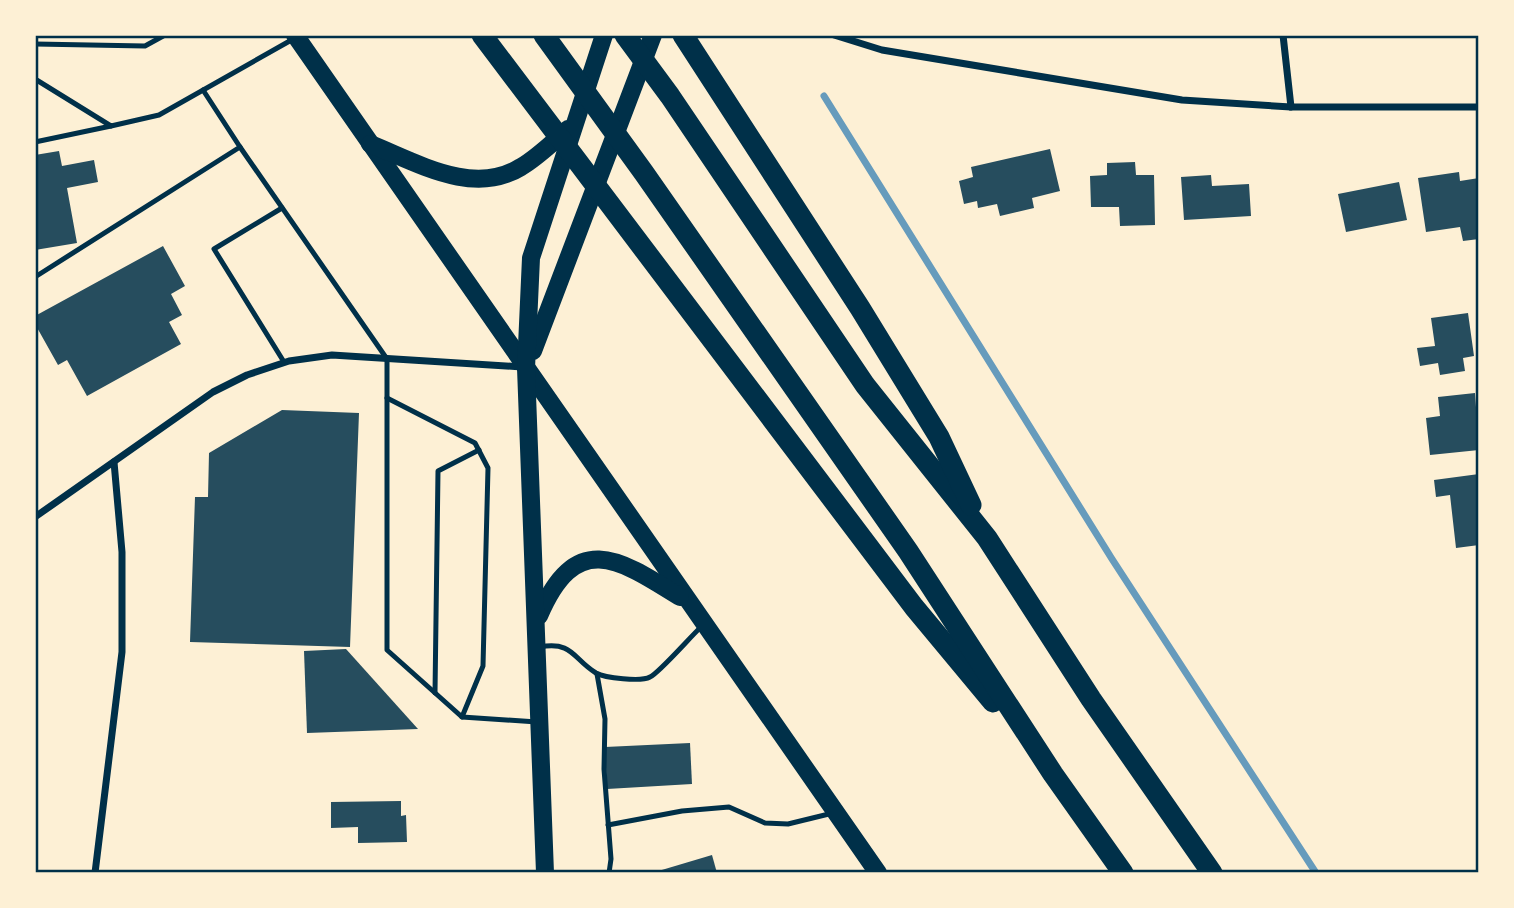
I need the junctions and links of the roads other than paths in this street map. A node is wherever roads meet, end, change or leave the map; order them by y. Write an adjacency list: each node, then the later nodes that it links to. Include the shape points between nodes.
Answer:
1 (165, 35): 11 (lane, via 145,46)
2 (482, 35): 39 (highway, via 914,607)
3 (604, 35): 16 (main road)
4 (625, 35): 30 (highway, via 865,385)
5 (653, 35): 25 (main road)
6 (834, 35): 14 (street, via 882,50 1081,85 1182,100)
7 (1283, 35): 14 (street)
8 (295, 36): 13 (lane); 19 (main road)
9 (546, 37): 39 (highway, via 908,551)
10 (687, 42): 30 (highway, via 939,437)
11 (35, 44)
12 (35, 79): 17 (lane)
13 (203, 90): 17 (lane, via 159,115); 20 (lane)
14 (1291, 107): 15 (street)
15 (1479, 107)
16 (573, 125): 19 (main road, via 522,167 482,179 455,177); 25 (main road, via 531,258)
17 (111, 126): 18 (lane)
18 (35, 142)
19 (370, 144): 25 (main road)
20 (240, 147): 21 (lane); 22 (lane)
21 (282, 208): 23 (lane); 24 (lane, via 214,249)
22 (35, 277)
23 (387, 359): 24 (street, via 332,355); 25 (street); 26 (lane)
24 (285, 362): 28 (street, via 247,374 213,392)
25 (526, 368): 31 (main road); 32 (main road)
26 (387, 398): 27 (lane, via 475,443); 36 (lane, via 387,650)
27 (479, 450): 36 (lane, via 438,471); 37 (lane, via 488,468 483,666)
28 (114, 462): 29 (street); 42 (street, via 122,552 122,652)
29 (35, 517)
30 (987, 538): 47 (highway)
31 (688, 603): 32 (main road, via 626,565 591,560 560,576); 33 (main road)
32 (536, 622): 34 (main road)
33 (704, 624): 35 (lane, via 650,678 628,680); 40 (main road)
34 (537, 648): 35 (lane, via 555,644 571,650); 38 (main road)
35 (597, 674): 41 (lane, via 605,719)
36 (435, 693): 37 (lane)
37 (462, 717): 38 (lane)
38 (540, 723): 43 (main road)
39 (1053, 774): 46 (highway)
40 (835, 812): 41 (lane, via 788,824 765,823 729,807); 45 (main road)
41 (608, 825): 44 (lane)
42 (95, 873)
43 (545, 873)
44 (609, 873)
45 (878, 873)
46 (1123, 873)
47 (1212, 873)

